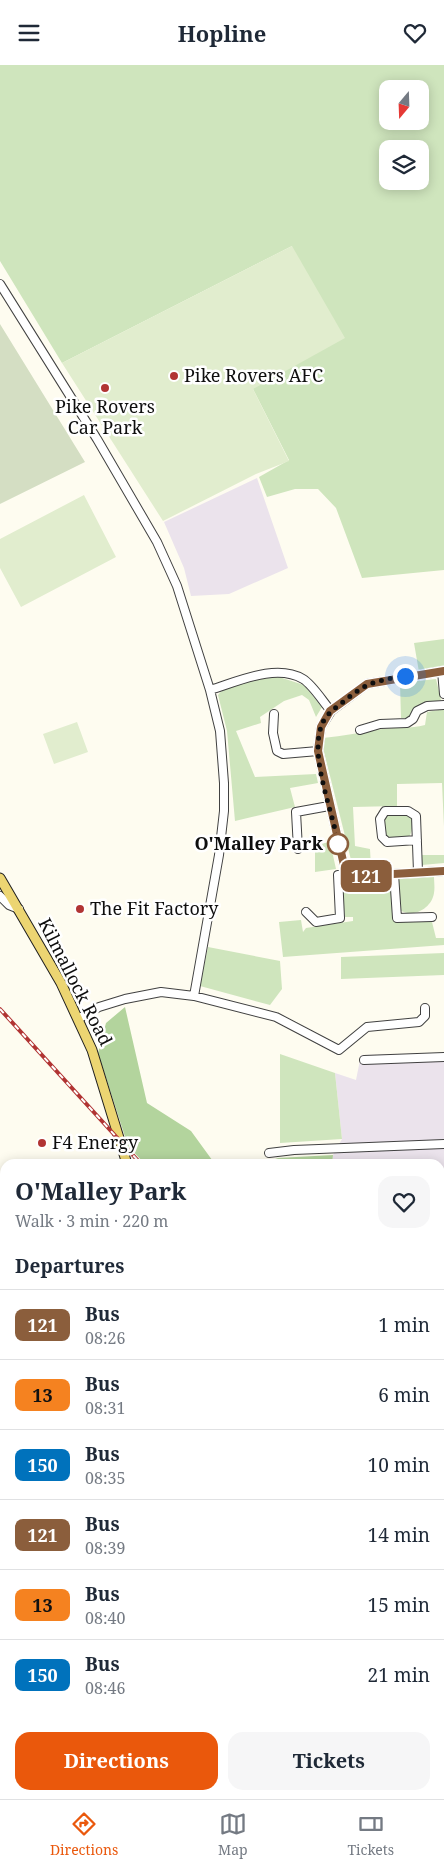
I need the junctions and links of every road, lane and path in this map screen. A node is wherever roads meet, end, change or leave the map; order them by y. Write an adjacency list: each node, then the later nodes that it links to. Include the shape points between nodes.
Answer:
1 (0, 284): 3 (street, via 157,542 176,586)
2 (443, 671): 4 (street); 6 (street, via 367,684)
3 (210, 690): 6 (street, via 267,673 288,674 304,679); 22 (street, via 220,731 224,811)
4 (444, 694)
5 (444, 705): 8 (street, via 417,711 407,723 380,724)
6 (330, 711): 9 (street, via 321,727)
7 (274, 714): 9 (street, via 273,733 277,751 283,754)
8 (360, 730)
9 (318, 751): 10 (street)
10 (329, 806): 12 (street, via 296,812); 15 (street)
11 (417, 840): 11 (street, via 387,841 382,837 380,819 385,811 408,811 416,817); 14 (street)
12 (298, 849)
13 (444, 871): 14 (street)
14 (418, 872): 16 (street)
15 (346, 874): 16 (street); 20 (street, via 338,875 340,917 316,922)
16 (394, 874): 21 (street, via 398,918)
17 (0, 878): 19 (main road, Kilmallock Road)
18 (0, 896): 19 (street)
19 (19, 909): 24 (main road, Kilmallock Road)
20 (306, 912)
21 (432, 917)
22 (194, 996): 23 (street, via 276,1017 339,1050 367,1027 420,1022 425,1016); 24 (street, via 161,992 125,999 99,1007)
23 (425, 1008)
24 (78, 1019): 29 (main road, Kilmallock Road, via 92,1050)
25 (444, 1057): 26 (street)
26 (364, 1060)
27 (444, 1144): 28 (street, via 294,1149)
28 (269, 1153)
29 (125, 1159)

